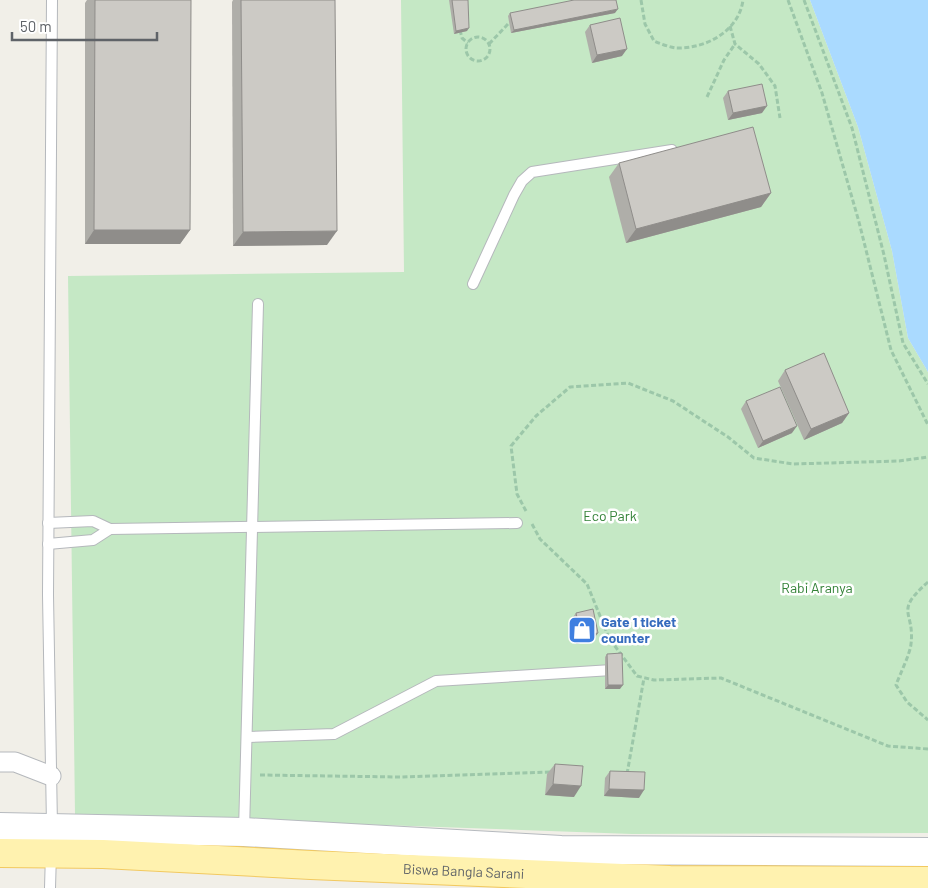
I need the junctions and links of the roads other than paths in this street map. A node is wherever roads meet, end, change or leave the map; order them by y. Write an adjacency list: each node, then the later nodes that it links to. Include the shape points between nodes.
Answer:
1 (52, 0): 5 (lane)
2 (677, 149): 3 (lane, via 532,172 522,180 514,195)
3 (473, 284)
4 (258, 304): 7 (lane)
5 (48, 523): 8 (lane, via 93,521); 9 (lane)
6 (517, 523): 7 (lane)
7 (253, 527): 8 (lane); 11 (lane)
8 (110, 529): 9 (lane, via 93,540)
9 (48, 544): 13 (lane)
10 (612, 670): 11 (lane, via 436,681 334,734)
11 (248, 737): 15 (lane)
12 (0, 762): 13 (street, via 15,762)
13 (51, 776): 16 (lane)
14 (0, 828): 16 (street)
15 (244, 832): 16 (street); 17 (street, via 561,850)
16 (52, 840): 18 (main road, Biswa Bangla Sarani); 19 (main road, Biswa Bangla Sarani, via 670,880); 20 (lane)
17 (928, 852)
18 (0, 853)
19 (928, 882)
20 (50, 888)

